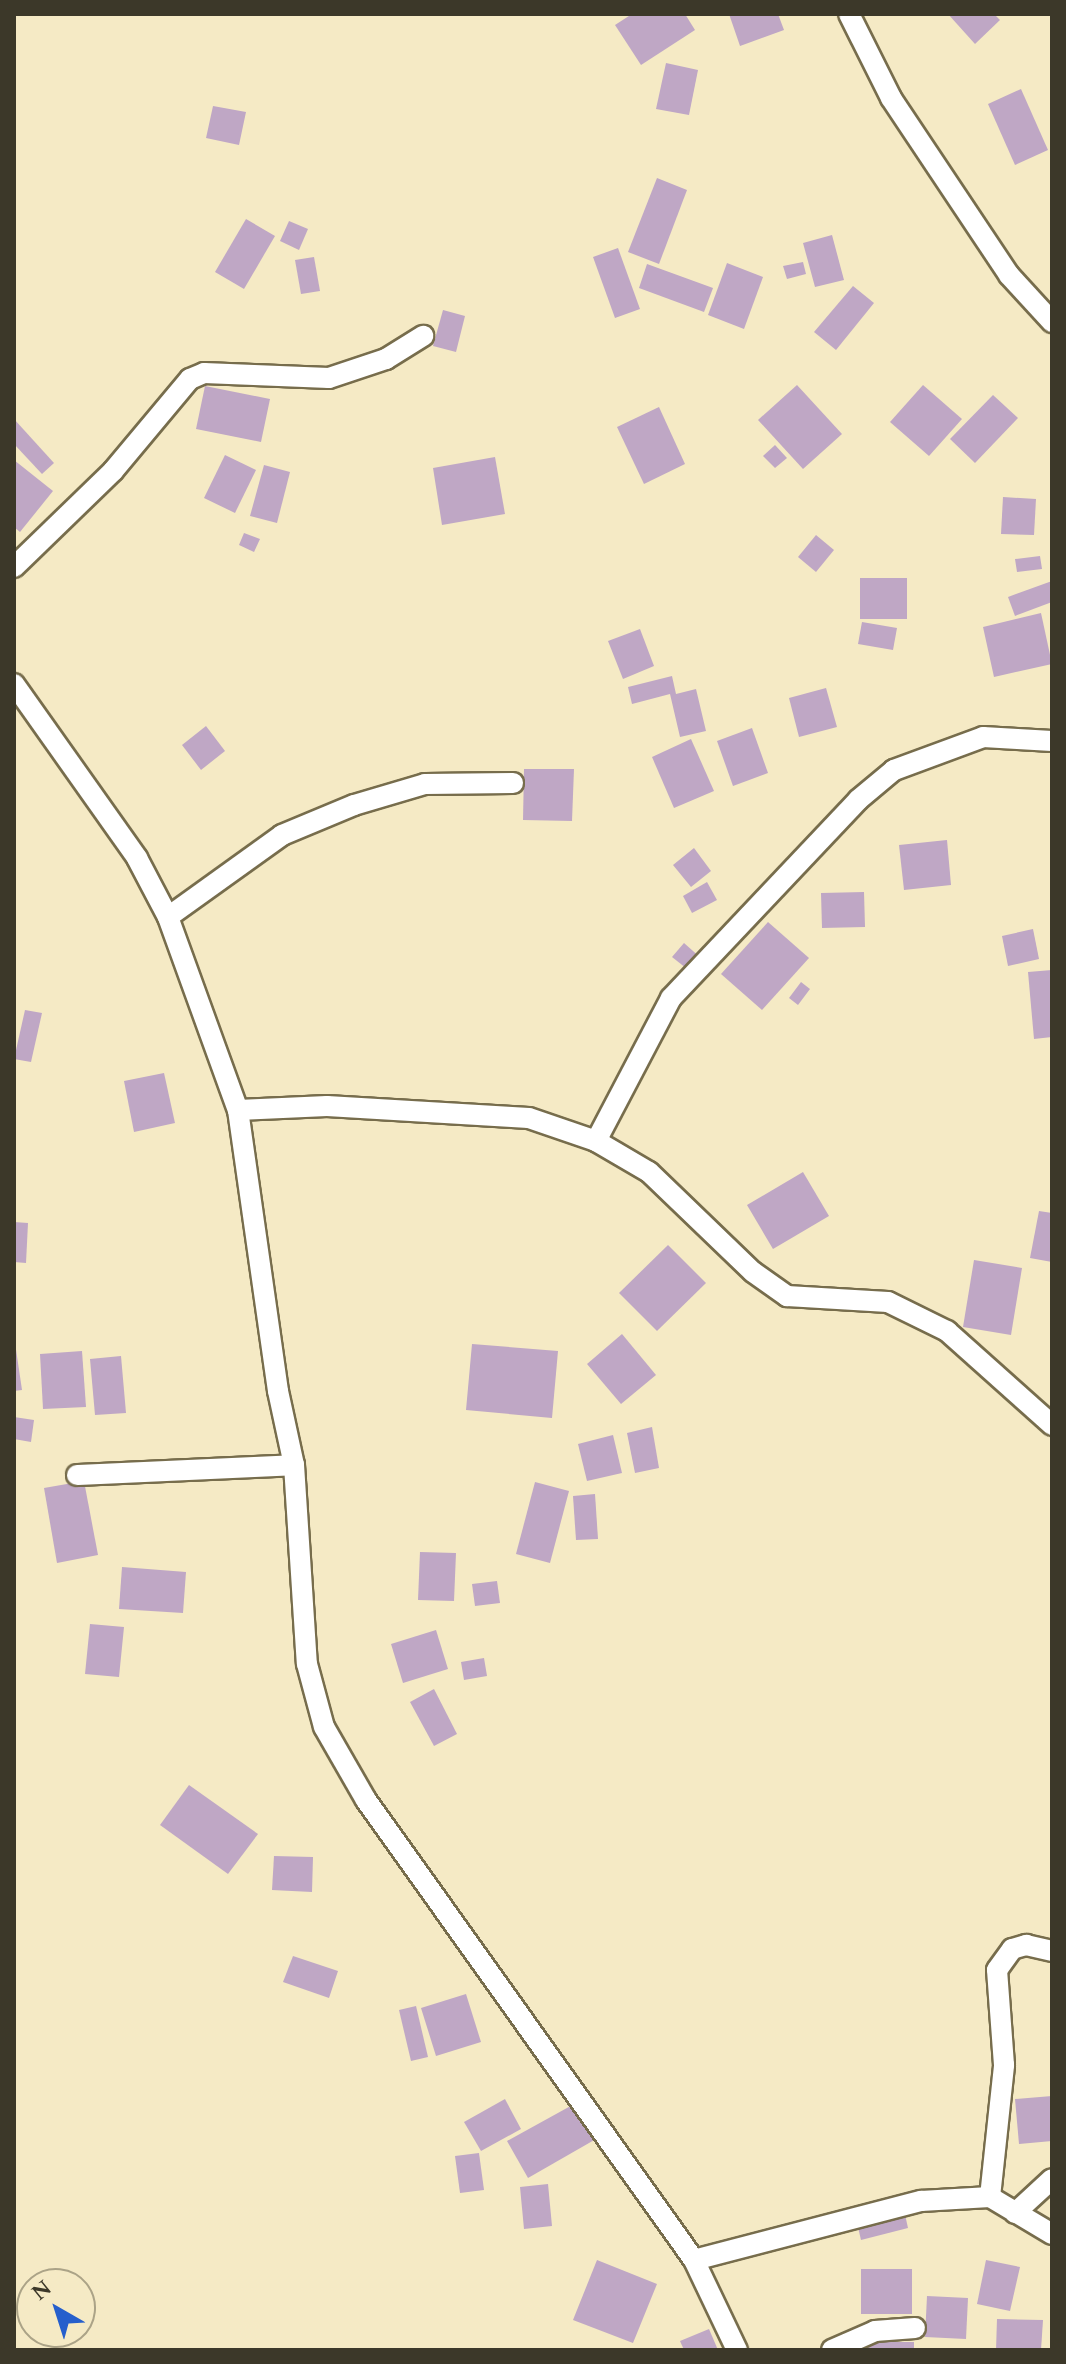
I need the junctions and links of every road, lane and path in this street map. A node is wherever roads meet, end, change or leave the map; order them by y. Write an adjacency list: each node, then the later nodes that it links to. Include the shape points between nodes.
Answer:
1 (849, 14): 2 (street, via 891,98 1009,275)
2 (1052, 322)
3 (423, 336): 4 (street, via 386,359 329,378 204,373 190,379 122,461)
4 (14, 567)
5 (14, 684): 8 (street, via 137,858)
6 (1052, 741): 10 (street, via 983,737 894,770 858,800 671,998)
7 (513, 783): 8 (street, via 425,784 354,805 282,835)
8 (168, 917): 9 (street)
9 (238, 1110): 10 (street, via 327,1106 529,1118); 12 (street, via 278,1391)
10 (596, 1141): 11 (street, via 649,1172 753,1272 787,1296 888,1302 947,1331)
11 (1052, 1425)
12 (294, 1465): 13 (street); 19 (street, via 307,1664 324,1727 366,1800)
13 (77, 1475)
14 (1052, 1951): 16 (street, via 1026,1945 1012,1949 997,1970 1004,2065)
15 (1052, 2179): 17 (street)
16 (990, 2197): 17 (street); 19 (street, via 921,2201)
17 (1015, 2213): 18 (street)
18 (1052, 2234)
19 (694, 2260): 21 (street)
20 (915, 2328): 22 (street, via 875,2331)
21 (737, 2350)
22 (832, 2350)

